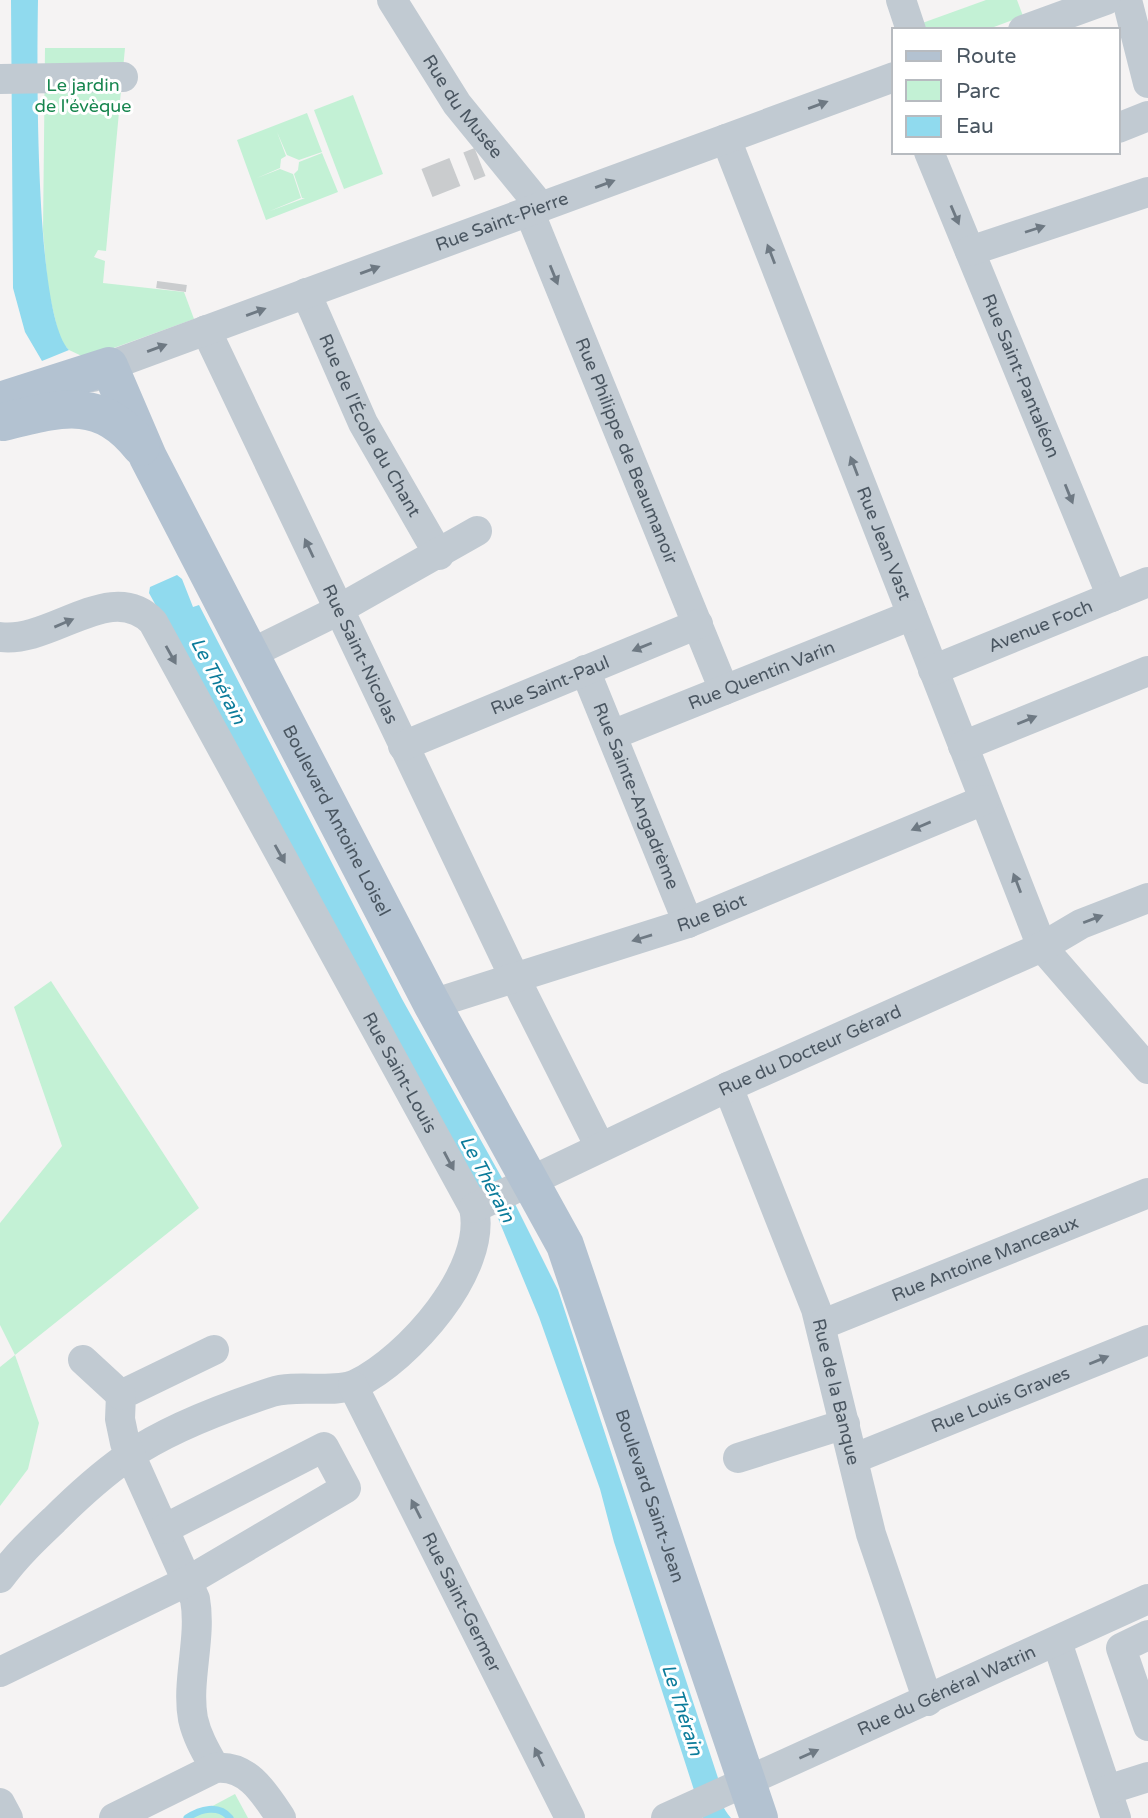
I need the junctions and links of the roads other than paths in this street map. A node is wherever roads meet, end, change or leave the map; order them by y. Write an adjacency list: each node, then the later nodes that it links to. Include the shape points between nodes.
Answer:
1 (901, 0): 5 (street)
2 (1106, 0): 6 (street)
3 (1127, 0): 10 (street)
4 (399, 11): 16 (street, Rue du Musée, via 457,104)
5 (910, 28)
6 (1029, 28)
7 (123, 77): 8 (street)
8 (17, 78)
9 (892, 78): 13 (street, Rue Saint-Pierre, one-way to 9)
10 (1148, 83)
11 (1148, 116): 12 (street)
12 (1120, 127)
13 (726, 139): 16 (street, Rue Saint-Pierre, one-way to 13); 30 (street, Rue Jean Vast, one-way to 13)
14 (930, 154): 17 (street, Rue Saint-Pantaléon, one-way to 17)
15 (1148, 192): 17 (street, one-way to 15)
16 (535, 209): 18 (street, Rue Saint-Pierre, one-way to 16); 31 (street, Rue Philippe de Beaumanoir, one-way to 31)
17 (970, 251): 28 (street, Rue Saint-Pantaléon, one-way to 28)
18 (306, 293): 19 (street, Rue Saint-Pierre, one-way to 18); 26 (street, Rue de l'École du Chant, via 363,423)
19 (206, 330): 20 (street, Rue Saint-Pierre, one-way to 19); 29 (street, Rue Saint-Nicolas, one-way to 19)
20 (109, 366): 22 (main road, Rue Saint-Pierre); 23 (street, Rue Saint-Pierre, via 72,392); 24 (main road, Boulevard Antoine Loisel)
21 (0, 374): 22 (main road, via 23,384)
22 (50, 385): 23 (main road, Rue Saint-Pierre)
23 (9, 413): 24 (main road, Boulevard Antoine Loisel, via 102,413 119,423)
24 (148, 457): 33 (main road, Boulevard Antoine Loisel)
25 (477, 531): 26 (street)
26 (439, 555): 29 (street)
27 (1148, 582): 28 (street, Avenue Foch)
28 (1112, 597): 35 (street, Avenue Foch)
29 (338, 610): 33 (street); 39 (street, Rue Saint-Nicolas)
30 (912, 615): 35 (street, Rue Jean Vast); 37 (street, Rue Quentin Varin)
31 (698, 624): 34 (street, Rue Saint-Paul, one-way to 34); 37 (street, Rue Philippe de Beaumanoir)
32 (0, 637): 52 (street, Rue Saint-Louis, one-way to 52, via 33,636 94,611 127,606 153,622)
33 (250, 654): 46 (main road, Boulevard Antoine Loisel)
34 (585, 670): 38 (street, Rue Sainte-Angadrème); 39 (street, Rue Saint-Paul)
35 (933, 670): 40 (street, Rue Jean Vast)
36 (1148, 671): 40 (street, one-way to 36)
37 (724, 690): 38 (street, Rue Quentin Varin)
38 (611, 735): 43 (street, Rue Sainte-Angadrème)
39 (403, 746): 45 (street, Rue Saint-Nicolas)
40 (963, 746): 41 (street, Rue Jean Vast)
41 (984, 800): 43 (street, Rue Biot, one-way to 43); 44 (street, Rue Jean Vast, one-way to 41)
42 (1148, 898): 44 (street, Rue du Docteur Gérard, one-way to 42, via 1074,927)
43 (688, 923): 45 (street, Rue Biot, one-way to 45)
44 (1042, 947): 47 (street, Rue Jean Vast); 48 (street, Rue du Docteur Gérard)
45 (514, 977): 46 (street, Rue Biot); 49 (street, Rue Saint-Nicolas)
46 (432, 1004): 50 (main road, Boulevard Antoine Loisel)
47 (1148, 1069)
48 (728, 1087): 49 (street, Rue du Docteur Gérard); 53 (street, Rue de la Banque)
49 (600, 1147): 50 (street, Rue du Docteur Gérard)
50 (521, 1184): 52 (street, Rue du Docteur Gérard); 74 (main road, Boulevard Saint-Jean, via 573,1265)
51 (1148, 1193): 53 (street, Rue Antoine Manceaux)
52 (474, 1208): 57 (street, Rue Saint-Louis, via 473,1245 438,1311 400,1354)
53 (821, 1325): 59 (street, Rue de la Banque)
54 (1148, 1340): 62 (street, Rue Louis Graves, one-way to 54)
55 (214, 1350): 58 (street)
56 (83, 1360): 58 (street)
57 (353, 1385): 60 (street, Rue Saint-Louis, via 282,1390 197,1421); 81 (street, Rue Saint-Germer, one-way to 57)
58 (121, 1395): 60 (street, via 120,1419)
59 (845, 1424): 61 (street); 62 (street, Rue de la Banque)
60 (129, 1455): 63 (street); 64 (street, Rue Saint-Louis, via 56,1517)
61 (738, 1458)
62 (853, 1459): 70 (street, Rue de la Banque, via 886,1582)
63 (164, 1529): 65 (street); 65 (street, via 324,1447 346,1488)
64 (0, 1578)
65 (188, 1581): 69 (street); 72 (street, via 197,1610 192,1716)
66 (1148, 1600): 68 (street, Rue du Général Watrin)
67 (1148, 1636): 71 (street, via 1121,1648)
68 (1056, 1642): 70 (street, Rue du Général Watrin); 75 (street)
69 (0, 1672)
70 (928, 1701): 74 (street, Rue du Général Watrin, one-way to 70)
71 (1148, 1726)
72 (215, 1768): 79 (street); 80 (street, via 227,1767 248,1777)
73 (1148, 1777): 75 (street)
74 (738, 1785): 77 (street, Rue du Général Watrin); 82 (main road, Boulevard Saint-Jean)
75 (1107, 1790): 83 (street)
76 (0, 1803): 78 (street)
77 (678, 1812)
78 (8, 1818)
79 (114, 1818)
80 (281, 1818)
81 (570, 1818)
82 (759, 1818)
83 (1116, 1818)

